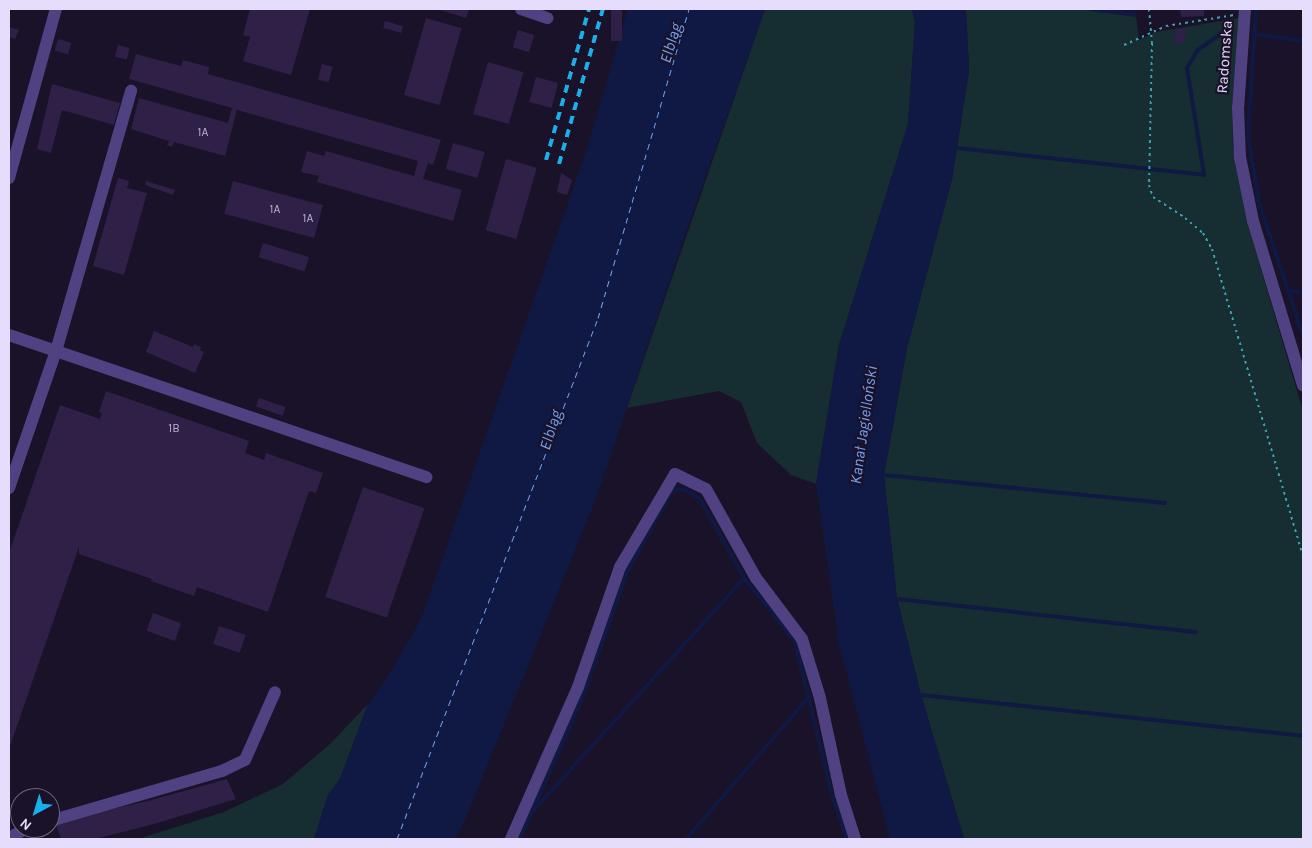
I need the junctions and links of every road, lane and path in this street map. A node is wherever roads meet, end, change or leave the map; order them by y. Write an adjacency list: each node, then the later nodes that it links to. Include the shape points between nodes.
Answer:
1 (56, 9): 9 (street)
2 (521, 9): 5 (street)
3 (1149, 9): 6 (path)
4 (1244, 11): 6 (path); 12 (street, Radomska, via 1238,108 1240,157 1253,221)
5 (546, 18)
6 (1152, 31): 7 (path); 15 (path, via 1149,176 1153,197 1203,233 1212,249)
7 (1124, 45)
8 (131, 90): 11 (street)
9 (9, 178)
10 (9, 335): 11 (street)
11 (56, 351): 13 (street); 14 (street)
12 (1303, 386)
13 (427, 477)
14 (9, 488)
15 (1303, 556)
16 (275, 692): 17 (street, via 245,760 222,771)
17 (60, 818)
18 (511, 839): 19 (street, via 578,687 620,567 675,474 706,489 756,578 802,639)
19 (855, 839)

